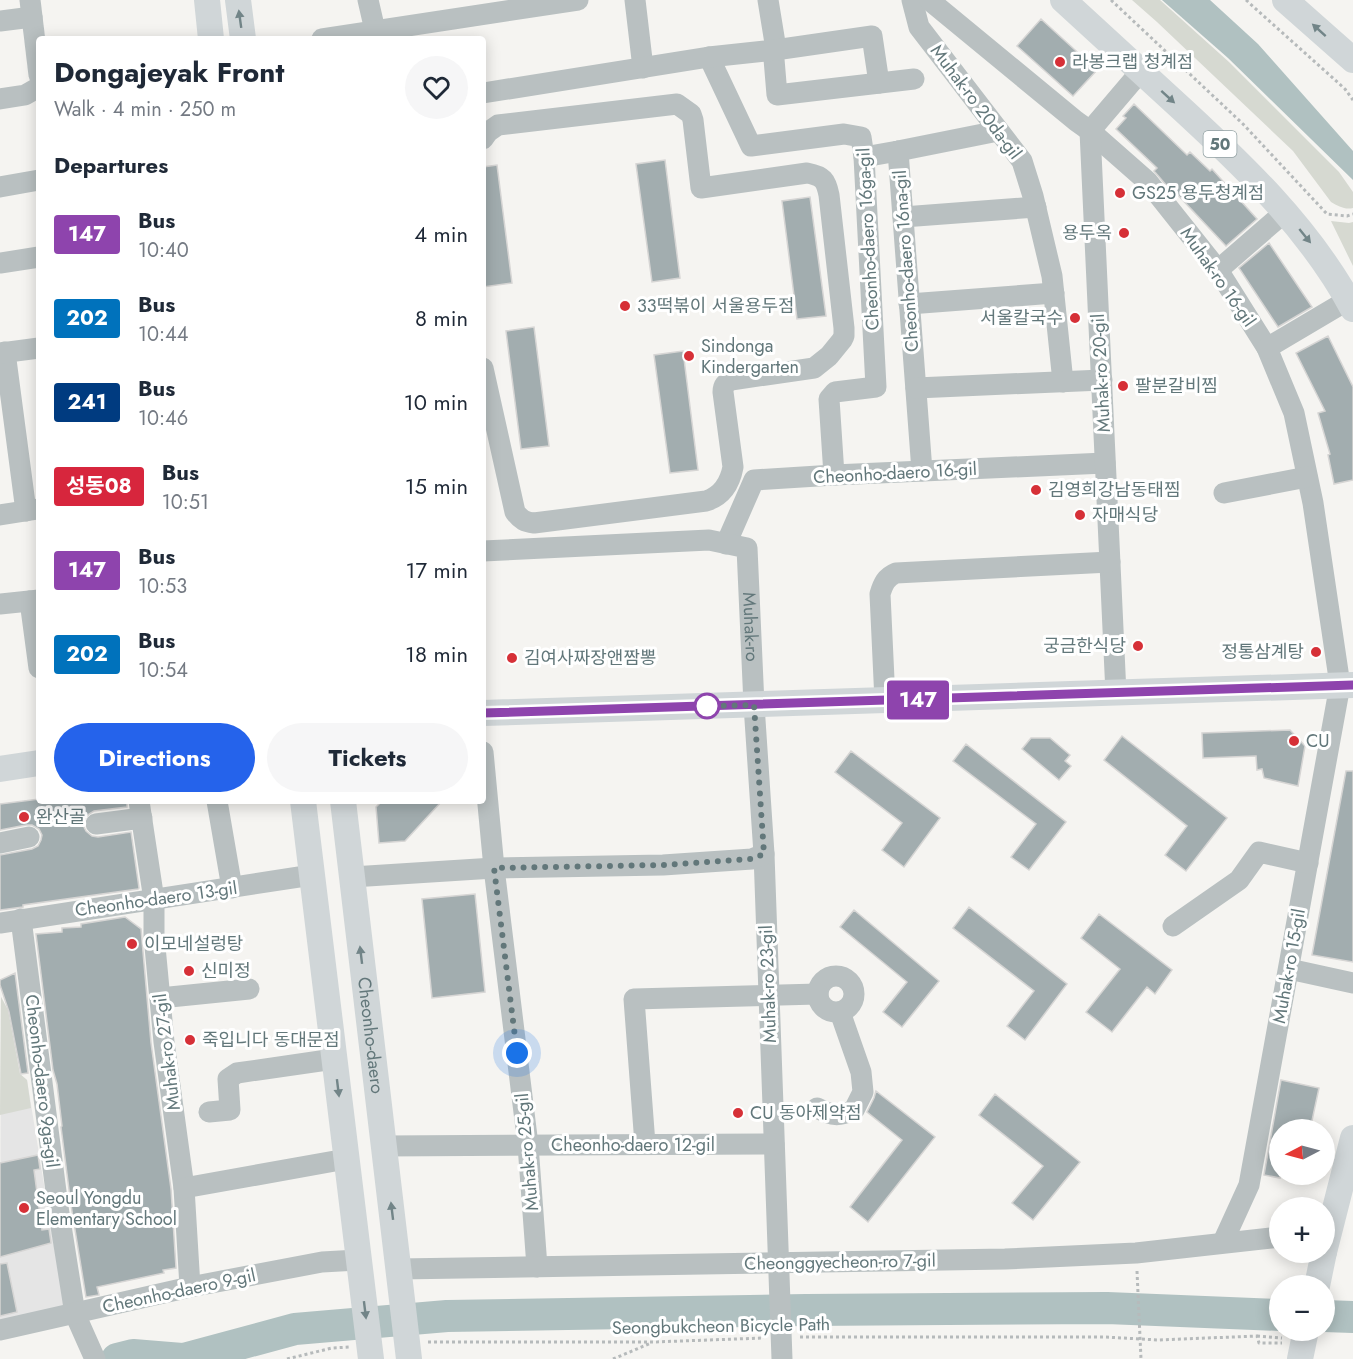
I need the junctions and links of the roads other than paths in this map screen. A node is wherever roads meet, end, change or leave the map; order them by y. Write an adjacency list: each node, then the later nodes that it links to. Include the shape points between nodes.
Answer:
1 (207, 0): 14 (main road)
2 (238, 0): 15 (main road, one-way to 2)
3 (368, 0): 13 (street)
4 (578, 0): 13 (street)
5 (635, 0): 20 (street)
6 (768, 0): 17 (street)
7 (912, 0): 27 (street, Muhak-ro 20da-gil, via 919,27)
8 (929, 0): 28 (street, Muhak-ro 16-gil)
9 (1064, 0): 21 (main road, 50)
10 (1285, 0): 19 (main road, one-way to 10)
11 (31, 8): 12 (street); 16 (street)
12 (0, 21)
13 (376, 35)
14 (211, 36)
15 (243, 36)
16 (36, 50)
17 (775, 50): 18 (street); 23 (street, via 873,36); 23 (street, via 777,95)
18 (709, 57): 20 (street); 31 (street, Cheonho-daero 16ga-gil, via 751,146 844,134 861,137)
19 (1353, 60)
20 (643, 68): 25 (street)
21 (1141, 71): 28 (street); 35 (main road, 50, one-way to 35)
22 (914, 79): 23 (street)
23 (879, 83)
24 (36, 89): 26 (street, via 26,95)
25 (486, 93)
26 (0, 99)
27 (998, 131): 30 (street, Cheonho-daero 16na-gil); 34 (street, Muhak-ro 20da-gil, via 1022,161)
28 (1090, 131): 39 (street, Muhak-ro 16-gil, via 1148,182); 46 (street, Muhak-ro 20-gil)
29 (486, 135): 47 (street, via 498,125 677,104 693,120 701,188 807,173 820,176 829,195 844,336 814,368 726,383 723,392 733,467 724,490 712,499 534,523 520,519 515,512)
30 (898, 151): 31 (street); 36 (street, Cheonho-daero 16na-gil)
31 (864, 157): 52 (street, Cheonho-daero 16ga-gil, via 876,387 835,392 829,399)
32 (36, 181): 33 (street)
33 (0, 187)
34 (1036, 207): 36 (street); 40 (street, Muhak-ro 20da-gil)
35 (1286, 212): 39 (street); 42 (main road, 50, one-way to 42, via 1319,254)
36 (903, 217): 41 (street, Cheonho-daero 16na-gil)
37 (36, 257): 38 (street)
38 (0, 263)
39 (1218, 270): 44 (street, Muhak-ro 16-gil)
40 (1054, 293): 41 (street); 48 (street, Muhak-ro 20da-gil)
41 (909, 304): 49 (street, Cheonho-daero 16na-gil)
42 (1350, 304): 44 (street)
43 (36, 348): 45 (street)
44 (1267, 348): 53 (street, Muhak-ro 16-gil, via 1294,413)
45 (3, 352): 55 (street)
46 (1102, 380): 48 (street); 50 (street, Muhak-ro 20-gil)
47 (486, 382)
48 (1063, 382): 49 (street)
49 (916, 388): 51 (street, Cheonho-daero 16na-gil)
50 (1105, 463): 51 (street, Cheonho-daero 16-gil); 59 (street, Muhak-ro 20-gil)
51 (922, 471): 52 (street, Cheonho-daero 16-gil)
52 (834, 475): 57 (street, Cheonho-daero 16-gil, via 754,480)
53 (1307, 477): 54 (street); 63 (street, Muhak-ro 16-gil)
54 (1224, 493)
55 (32, 510): 56 (street)
56 (0, 514)
57 (726, 544): 58 (street, via 708,540); 66 (street, Muhak-ro, via 747,548)
58 (486, 551)
59 (1110, 562): 64 (street, Muhak-ro 20-gil); 65 (street, via 890,576 880,594)
60 (34, 601): 61 (street); 62 (street)
61 (0, 604)
62 (36, 628)
63 (1347, 685): 64 (main road); 79 (street, Muhak-ro 15-gil)
64 (1116, 694): 65 (main road)
65 (885, 701): 66 (main road)
66 (754, 705): 67 (main road); 78 (street, Muhak-ro 23-gil)
67 (486, 713)
68 (36, 763): 69 (main road)
69 (0, 769)
70 (486, 784): 80 (street, Muhak-ro 25-gil)
71 (218, 804): 83 (street)
72 (303, 804): 81 (main road)
73 (343, 804): 82 (main road, Cheonho-daero)
74 (140, 810): 75 (street, Muhak-ro 27-gil); 84 (street, Muhak-ro 27-gil)
75 (96, 824)
76 (29, 837): 77 (street)
77 (0, 843)
78 (764, 854): 80 (street, via 752,859 663,865); 91 (street, Muhak-ro 23-gil)
79 (1308, 863): 86 (street, via 1259,852 1239,880); 87 (street, Muhak-ro 15-gil)
80 (494, 868): 82 (street); 100 (street, Muhak-ro 25-gil)
81 (312, 875): 83 (street, Cheonho-daero 13-gil); 94 (main road)
82 (352, 877): 101 (main road, Cheonho-daero, one-way to 82)
83 (232, 888): 84 (street, Cheonho-daero 13-gil)
84 (154, 900): 85 (street, Cheonho-daero 13-gil); 92 (street, Muhak-ro 27-gil)
85 (10, 921): 112 (street, Cheonho-daero 9ga-gil)
86 (1173, 926)
87 (1289, 969): 88 (street); 106 (street, Muhak-ro 15-gil, via 1249,1185)
88 (1353, 983)
89 (249, 989): 92 (street)
90 (818, 994): 91 (street); 93 (street, via 828,1011); 93 (street, via 821,984 830,977 841,976 851,983 854,1000)
91 (769, 995): 98 (street, via 634,999); 99 (street, Muhak-ro 23-gil)
92 (160, 998): 103 (street, Muhak-ro 27-gil)
93 (840, 1012): 95 (street, via 861,1072 863,1092 854,1110 843,1114 831,1115)
94 (334, 1059): 96 (street, via 237,1073 228,1079); 102 (main road, one-way to 102)
95 (817, 1108)
96 (219, 1111)
97 (1353, 1138): 104 (main road)
98 (645, 1144): 99 (street, Cheonho-daero 12-gil); 100 (street, Cheonho-daero 12-gil)
99 (774, 1144): 110 (street, Muhak-ro 23-gil)
100 (528, 1145): 101 (street, Cheonho-daero 12-gil); 108 (street, Muhak-ro 25-gil)
101 (384, 1146): 109 (main road, Cheonho-daero, one-way to 101)
102 (346, 1159): 103 (street); 107 (main road)
103 (184, 1188): 111 (street, Muhak-ro 27-gil)
104 (1335, 1208)
105 (1269, 1238): 106 (street, Cheonggyecheon-ro 7-gil)
106 (1223, 1242): 110 (street, Cheonggyecheon-ro 7-gil, via 1136,1253)
107 (358, 1260): 111 (street, Cheonho-daero 9-gil, via 322,1262); 116 (main road, one-way to 116)
108 (537, 1267): 109 (street, Cheonggyecheon-ro 7-gil); 110 (street, Cheonggyecheon-ro 7-gil)
109 (399, 1269): 115 (main road, Cheonho-daero)
110 (778, 1272): 114 (street, Muhak-ro 23-gil)
111 (190, 1287): 112 (street, Cheonho-daero 9-gil)
112 (78, 1320): 113 (street, Cheonho-daero 9-gil); 117 (street, Cheonho-daero 9ga-gil)
113 (0, 1330)
114 (781, 1345)
115 (419, 1351)
116 (362, 1353)
117 (95, 1359)

